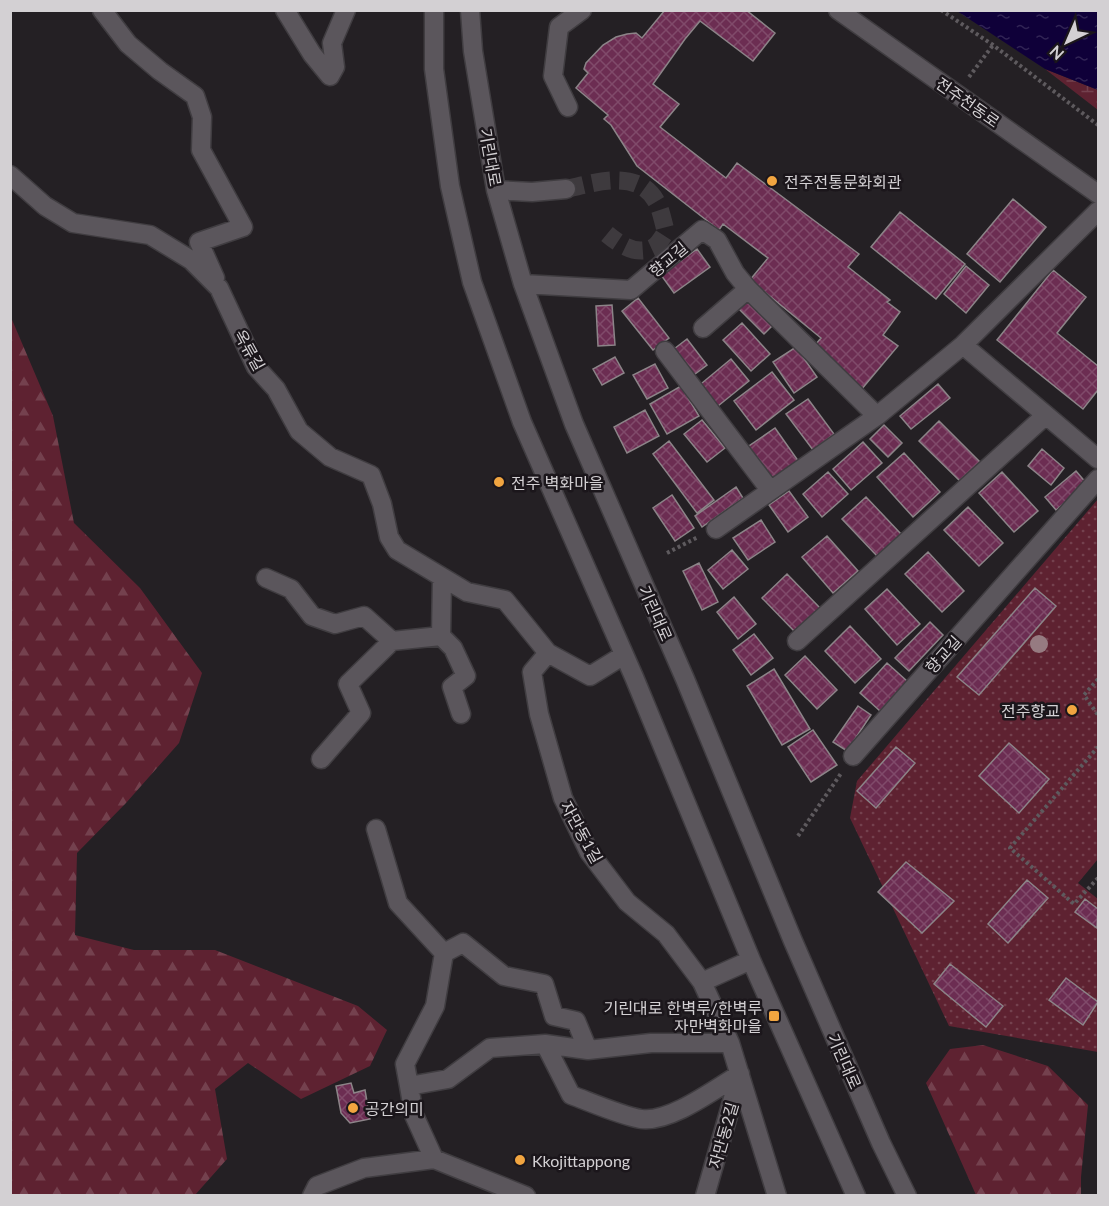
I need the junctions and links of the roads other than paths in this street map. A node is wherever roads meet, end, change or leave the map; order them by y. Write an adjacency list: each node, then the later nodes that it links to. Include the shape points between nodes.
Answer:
1 (102, 10): 15 (street, via 128,44 195,96 202,117 201,150 243,227 199,242)
2 (285, 10): 3 (street, via 330,76 335,67 332,42)
3 (346, 10)
4 (434, 10): 32 (street, via 434,69 450,186 472,282 522,422)
5 (470, 10): 11 (street, 기린대로)
6 (582, 10): 8 (street, via 559,27 553,76)
7 (838, 10): 12 (street, 전주천동로)
8 (568, 107)
9 (10, 175): 15 (street, 옥류길, via 45,207 73,223 150,235 191,260)
10 (566, 189): 11 (street)
11 (496, 190): 14 (street, 기린대로)
12 (1098, 194)
13 (1098, 211): 18 (street)
14 (523, 284): 16 (street, 향교길, via 631,290 702,230 717,240); 51 (street, 기린대로, via 574,424 798,952)
15 (219, 288): 26 (street, 옥류길, via 256,367 276,389 299,431 330,457 371,475 389,537 397,550)
16 (748, 289): 17 (street); 21 (street, 향교길)
17 (703, 328)
18 (963, 345): 20 (street); 21 (street)
19 (665, 351): 24 (street)
20 (1046, 415): 22 (street); 30 (street)
21 (877, 416): 24 (street)
22 (1098, 459)
23 (1098, 479): 34 (street, 향교길)
24 (770, 490): 25 (street)
25 (716, 529)
26 (442, 577): 28 (street); 31 (street, 옥류길, via 467,592 505,600)
27 (266, 578): 29 (street, via 291,590 312,616 335,624 364,616)
28 (441, 636): 29 (street); 33 (street, via 453,648 466,676 452,687)
29 (392, 640): 35 (street, via 348,684 361,713)
30 (797, 641)
31 (548, 653): 32 (street, 옥류길, via 590,676); 39 (street, 자만동1길, via 532,672 539,714 563,798 589,852 627,902 666,934)
32 (624, 655): 38 (street)
33 (461, 714)
34 (853, 756)
35 (321, 759)
36 (376, 830): 37 (street, via 398,903)
37 (444, 953): 42 (street, via 463,943 504,976 544,984 554,1016 576,1021); 44 (street, via 435,1006 405,1064)
38 (751, 960): 39 (street); 50 (street)
39 (702, 982): 40 (street, 자만동1길)
40 (730, 1043): 42 (street, via 651,1043); 43 (street, 자만동1길)
41 (544, 1044): 42 (street); 43 (street, via 571,1095 640,1119 657,1119 678,1110); 44 (street, via 490,1048 448,1079)
42 (588, 1050)
43 (740, 1074): 48 (street, 자만동2길); 49 (street, 자만동1길)
44 (409, 1086): 45 (street, via 414,1115)
45 (434, 1159): 46 (street); 47 (street, via 364,1168 317,1186)
46 (524, 1195)
47 (312, 1196)
48 (705, 1196)
49 (777, 1196)
50 (856, 1196)
51 (907, 1196)

